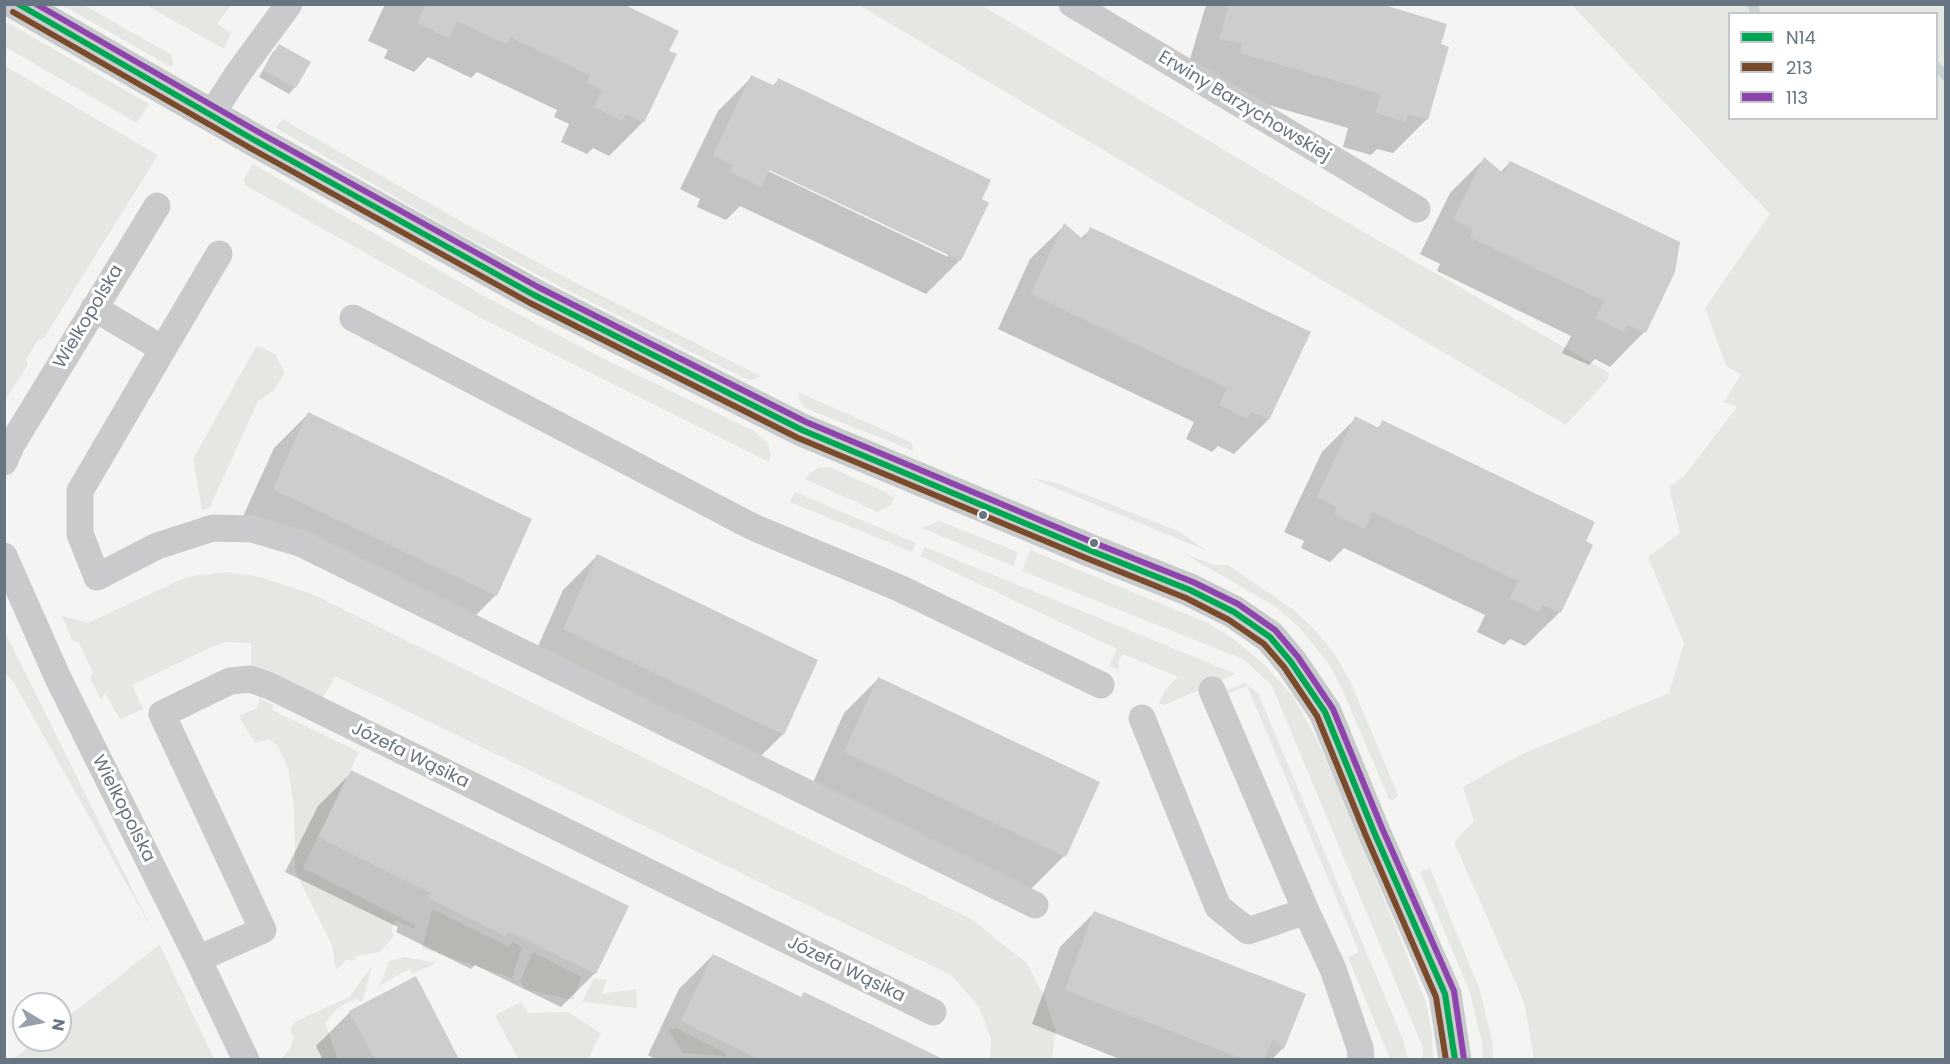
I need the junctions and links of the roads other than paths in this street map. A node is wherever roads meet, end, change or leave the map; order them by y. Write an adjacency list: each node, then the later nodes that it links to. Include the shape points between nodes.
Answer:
1 (16, 4): 4 (street)
2 (289, 4): 4 (street)
3 (1072, 4): 6 (street, Erwiny Barzychowskiej)
4 (211, 116): 22 (street, via 534,295 768,413 1190,590 1234,612 1270,637 1325,712 1445,994)
5 (157, 206): 8 (street, Wielkopolska)
6 (1417, 209)
7 (219, 254): 10 (street)
8 (94, 308): 10 (street); 11 (street, Wielkopolska)
9 (353, 318): 13 (street, via 753,526 899,588)
10 (163, 349): 16 (street, via 80,491 80,534 97,578 157,546 213,528 252,529 300,543)
11 (4, 462)
12 (4, 556): 18 (street, Wielkopolska, via 57,676)
13 (1101, 685)
14 (1212, 690): 17 (street)
15 (1142, 718): 17 (street, via 1218,907 1248,931)
16 (1035, 905)
17 (1306, 911): 21 (street, via 1333,969)
18 (198, 959): 19 (street, Józefa Wąsika, via 263,930 162,714 230,681 250,679); 20 (street, Wielkopolska)
19 (933, 1012)
20 (246, 1059)
21 (1361, 1059)
22 (1455, 1059)

